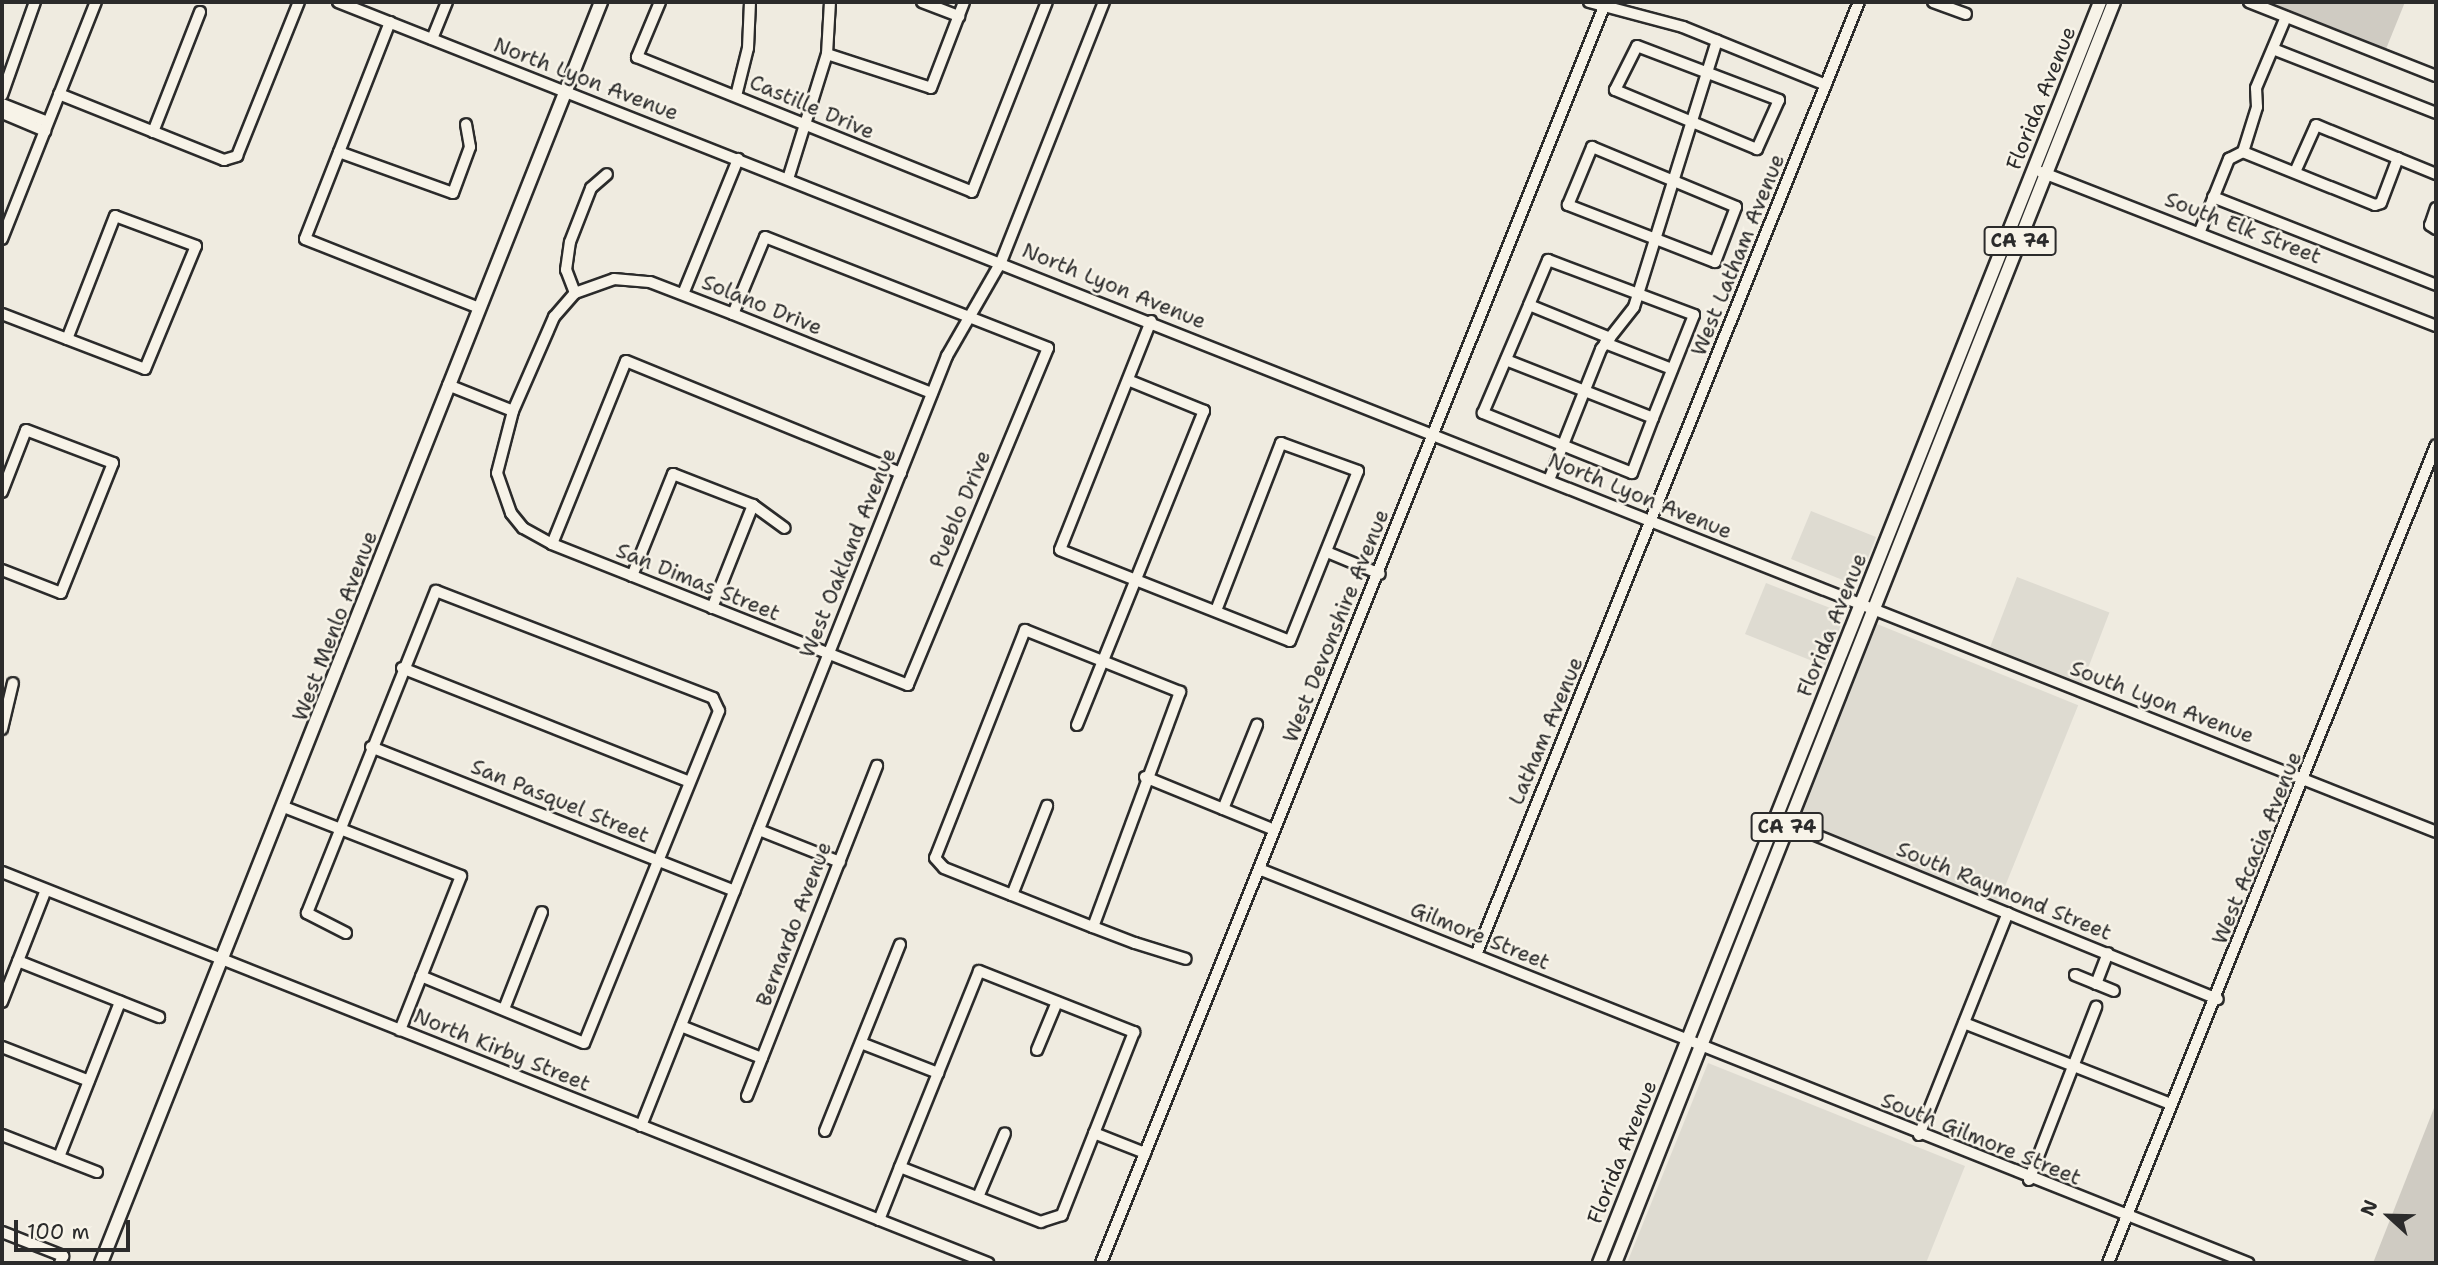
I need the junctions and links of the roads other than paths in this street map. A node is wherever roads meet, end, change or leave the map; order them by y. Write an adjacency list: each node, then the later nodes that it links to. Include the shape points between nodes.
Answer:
1 (35, 2): 34 (street)
2 (96, 2): 35 (street)
3 (299, 2): 44 (street, via 237,156 224,160)
4 (338, 2): 25 (street, North Lyon Avenue)
5 (447, 2): 26 (street)
6 (601, 2): 33 (main road, West Menlo Avenue)
7 (660, 2): 36 (street, Castille Drive, via 637,57)
8 (750, 2): 36 (street, via 748,48)
9 (830, 2): 29 (street)
10 (922, 2): 23 (street)
11 (964, 2): 23 (street)
12 (1047, 2): 43 (street, Castille Drive, via 972,192)
13 (1104, 2): 62 (street, West Oakland Avenue)
14 (1589, 2): 20 (street)
15 (1859, 2): 32 (street, West Latham Avenue)
16 (1933, 2): 22 (street)
17 (2101, 2): 49 (main road, Florida Avenue)
18 (2114, 2): 52 (main road, Florida Avenue / CA 74)
19 (2249, 2): 24 (street)
20 (1604, 5): 27 (street); 86 (street, West Devonshire Avenue)
21 (200, 12): 44 (street)
22 (1966, 14)
23 (959, 16): 29 (street, via 931,89)
24 (2284, 21): 28 (street); 31 (street)
25 (390, 22): 26 (street, North Lyon Avenue); 45 (street)
26 (432, 39): 33 (street, North Lyon Avenue)
27 (1717, 41): 30 (street); 32 (street)
28 (2273, 49): 39 (street); 46 (street, via 2256,88 2257,107)
29 (828, 54): 43 (street)
30 (1705, 71): 40 (street); 40 (street, via 1637,46 1615,90); 40 (street, via 1779,100 1757,149)
31 (2436, 76)
32 (1826, 85): 93 (street, West Latham Avenue)
33 (565, 92): 48 (street, North Lyon Avenue); 68 (main road, West Menlo Avenue)
34 (2, 94)
35 (59, 94): 42 (street); 44 (street)
36 (736, 96): 43 (street, Castille Drive)
37 (2, 104): 42 (street)
38 (2, 113): 42 (street)
39 (2436, 113)
40 (1689, 123): 55 (street)
41 (466, 124): 45 (street, via 470,147 460,187 444,193)
42 (47, 126): 61 (street)
43 (807, 127): 54 (street)
44 (153, 132)
45 (339, 152): 68 (street, via 305,239)
46 (2243, 152): 50 (street); 56 (street, via 2229,159)
47 (2398, 158): 50 (street, via 2316,125); 50 (street, via 2381,203 2375,205); 53 (street)
48 (738, 159): 54 (street, North Lyon Avenue); 65 (street)
49 (2034, 169): 52 (street, South Elk Street); 71 (main road, Florida Avenue)
50 (2295, 172)
51 (607, 174): 64 (street, via 591,188 570,242 566,270)
52 (2047, 174): 59 (street, South Elk Street); 85 (main road, Florida Avenue / CA 74)
53 (2436, 174)
54 (788, 178): 62 (street, North Lyon Avenue)
55 (1673, 181): 60 (street); 60 (street, via 1736,207 1715,261); 60 (street, via 1592,147 1568,205)
56 (2213, 197): 59 (street); 63 (street)
57 (2436, 208): 58 (street)
58 (2433, 227)
59 (2200, 231): 74 (street, South Elk Street)
60 (1652, 238): 66 (street)
61 (2, 239)
62 (1001, 262): 72 (street, West Oakland Avenue); 73 (street, North Lyon Avenue)
63 (2436, 285)
64 (575, 293): 65 (street, Solano Drive, via 614,279 650,282); 83 (street, San Dimas Street, via 554,317)
65 (683, 294): 70 (street, Solano Drive)
66 (1638, 295): 67 (street, via 1548,260); 76 (street); 78 (street, via 1694,315)
67 (1529, 305): 76 (street); 77 (street)
68 (479, 308): 80 (main road, West Menlo Avenue)
69 (2, 314): 75 (street)
70 (733, 314): 72 (street, via 765,237); 82 (street, Solano Drive)
71 (1976, 314): 85 (main road, via 1980,325); 101 (main road, Florida Avenue)
72 (971, 317): 82 (street, West Oakland Avenue); 108 (street, Pueblo Drive, via 1048,348)
73 (1151, 321): 79 (street); 86 (street, North Lyon Avenue)
74 (2436, 326)
75 (67, 339): 75 (street, via 115,216 196,246 145,369)
76 (1608, 341): 78 (street); 81 (street)
77 (1506, 360): 81 (street); 88 (street, via 1483,413)
78 (1672, 369): 84 (street)
79 (1128, 380): 100 (street, via 1203,411); 100 (street, via 1060,550)
80 (448, 385): 83 (street); 118 (main road, West Menlo Avenue)
81 (1584, 392): 84 (street); 88 (street)
82 (932, 393): 89 (street, West Oakland Avenue)
83 (513, 411): 95 (street, San Dimas Street, via 497,474 511,513)
84 (1653, 418): 88 (street, via 1632,473)
85 (1944, 433): 101 (main road, Florida Avenue / CA 74)
86 (1434, 435): 90 (street, North Lyon Avenue); 98 (street, West Devonshire Avenue)
87 (2436, 445): 115 (street, West Acacia Avenue)
88 (1563, 446): 90 (street)
89 (901, 473): 95 (street, via 626,361); 104 (street, West Oakland Avenue)
90 (1549, 480): 93 (street, North Lyon Avenue)
91 (2, 492): 97 (street, via 26,430 113,463 61,593)
92 (752, 505): 94 (street); 99 (street, via 673,474); 102 (street)
93 (1652, 522): 101 (street, North Lyon Avenue); 138 (street, Latham Avenue)
94 (785, 528)
95 (552, 544): 99 (street, San Dimas Street)
96 (1327, 552): 98 (street); 103 (street, via 1290,641); 103 (street, via 1358,471 1281,443)
97 (2, 570)
98 (1380, 574): 123 (street, West Devonshire Avenue)
99 (632, 576): 102 (street, San Dimas Street)
100 (1136, 580): 103 (street); 105 (street)
101 (1868, 606): 115 (street, South Lyon Avenue); 120 (main road, Florida Avenue / CA 74)
102 (712, 608): 104 (street, San Dimas Street)
103 (1216, 611)
104 (829, 654): 108 (street, San Dimas Street); 122 (street, West Oakland Avenue)
105 (1103, 660): 109 (street); 114 (street, via 1180,692); 131 (street, via 1025,630 935,858 944,868)
106 (402, 668): 112 (street); 116 (street); 116 (street, via 436,590 713,698 719,711)
107 (13, 683): 111 (street)
108 (908, 685)
109 (1077, 724)
110 (1257, 725): 119 (street)
111 (2, 729)
112 (371, 747): 121 (street); 125 (street, San Pasquel Street)
113 (877, 766): 126 (street, Bernardo Avenue)
114 (1145, 777): 119 (street); 134 (street)
115 (2305, 779): 124 (street, South Lyon Avenue); 146 (street, West Acacia Avenue)
116 (688, 781): 125 (street)
117 (1047, 806): 131 (street)
118 (284, 807): 121 (street); 140 (main road, West Menlo Avenue)
119 (1223, 809): 123 (street)
120 (1782, 822): 133 (street, South Raymond Street); 156 (main road, Florida Avenue); 158 (main road, Florida Avenue / CA 74)
121 (338, 828): 135 (street, via 307,913); 143 (street, via 461,876)
122 (759, 830): 126 (street); 130 (street, West Oakland Avenue)
123 (1274, 830): 127 (street, West Devonshire Avenue)
124 (2436, 832)
125 (655, 860): 130 (street, San Pasquel Street); 151 (street, via 584,1043)
126 (839, 862): 161 (street, Bernardo Avenue)
127 (1259, 869): 138 (street, Gilmore Street); 173 (street, West Devonshire Avenue)
128 (2, 872): 129 (street, North Kirby Street)
129 (46, 890): 140 (street, North Kirby Street); 141 (street)
130 (734, 891): 154 (street, West Oakland Avenue)
131 (1012, 895): 134 (street)
132 (542, 912): 151 (street)
133 (2008, 913): 137 (street, South Raymond Street); 153 (street)
134 (1093, 927): 139 (street)
135 (346, 933)
136 (900, 944): 157 (street)
137 (2108, 953): 144 (street); 146 (street, South Raymond Street)
138 (1476, 955): 156 (street, Gilmore Street)
139 (1186, 959)
140 (223, 960): 155 (street, North Kirby Street); 184 (main road, West Menlo Avenue)
141 (18, 961): 147 (street); 148 (street)
142 (2075, 975): 144 (street)
143 (421, 976): 151 (street); 155 (street)
144 (2096, 984): 145 (street)
145 (2115, 991)
146 (2218, 999): 166 (street, West Acacia Avenue)
147 (2, 1002)
148 (120, 1002): 152 (street); 164 (street)
149 (1057, 1002): 160 (street); 163 (street, via 979,971); 170 (street, via 1133,1032)
150 (2096, 1007): 162 (street)
151 (504, 1009)
152 (159, 1017)
153 (1964, 1023): 162 (street); 172 (street)
154 (681, 1026): 161 (street); 167 (street, West Oakland Avenue)
155 (400, 1030): 167 (street, North Kirby Street)
156 (1688, 1040): 158 (street, Gilmore Street); 178 (main road, Florida Avenue)
157 (861, 1043): 163 (street); 168 (street)
158 (1702, 1045): 172 (street, South Gilmore Street); 189 (main road, Florida Avenue / CA 74)
159 (2, 1047): 164 (street)
160 (1037, 1051)
161 (762, 1058): 165 (street, Bernardo Avenue)
162 (2073, 1067): 166 (street); 177 (street)
163 (938, 1073): 175 (street)
164 (89, 1081): 174 (street)
165 (747, 1096)
166 (2171, 1104): 180 (street, West Acacia Avenue)
167 (641, 1126): 181 (street, North Kirby Street)
168 (825, 1132)
169 (1005, 1133): 179 (street)
170 (1094, 1133): 173 (street); 179 (street, via 1062,1215 1041,1222)
171 (2, 1135): 174 (street)
172 (1919, 1135): 177 (street, South Gilmore Street)
173 (1145, 1153): 186 (street, West Devonshire Avenue)
174 (59, 1157): 176 (street)
175 (900, 1167): 179 (street); 181 (street)
176 (97, 1172)
177 (2029, 1180): 180 (street, South Gilmore Street)
178 (1631, 1182): 187 (main road, Florida Avenue); 188 (main road, via 1631,1198)
179 (978, 1197)
180 (2127, 1216): 190 (street, West Acacia Avenue); 191 (street, South Gilmore Street)
181 (879, 1220): 185 (street, North Kirby Street)
182 (2, 1232): 183 (street)
183 (62, 1260)
184 (101, 1263)
185 (988, 1263)
186 (1101, 1263)
187 (1599, 1263)
188 (1605, 1263)
189 (1615, 1263)
190 (2108, 1263)
191 (2248, 1263)

